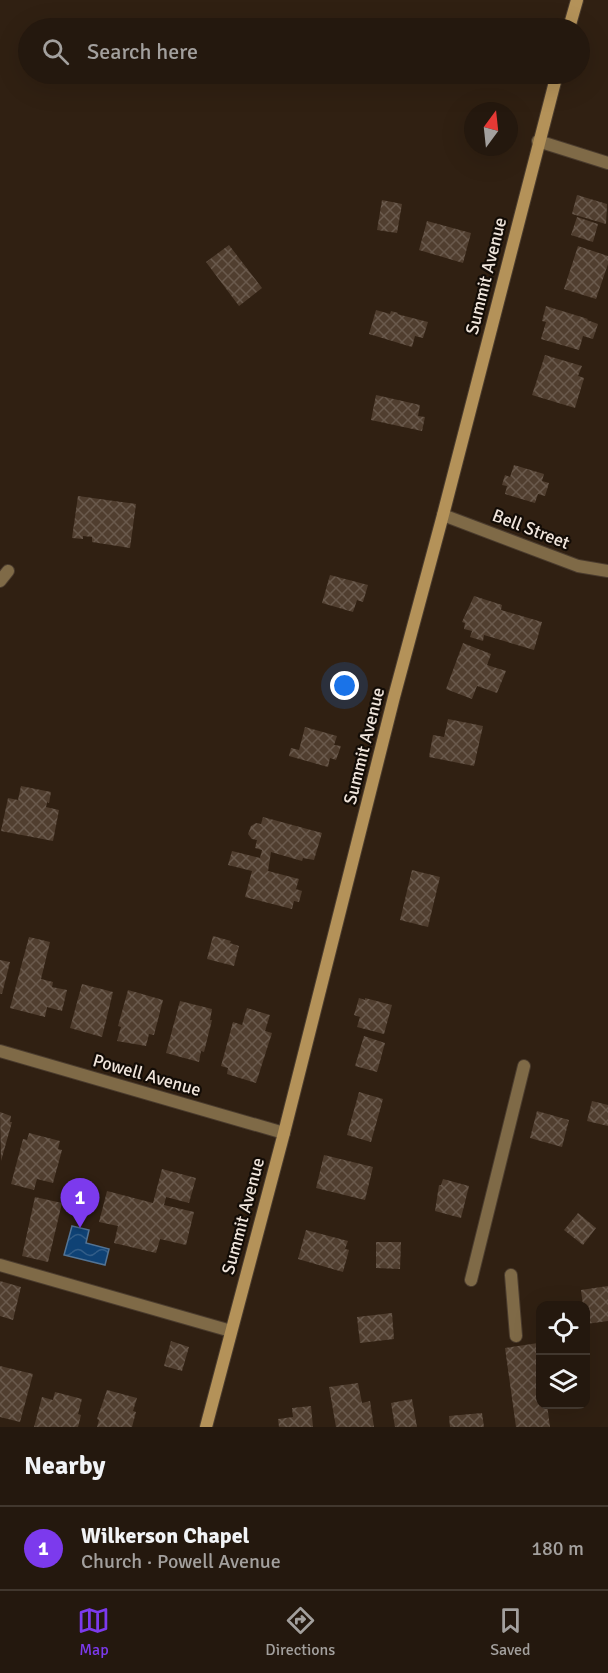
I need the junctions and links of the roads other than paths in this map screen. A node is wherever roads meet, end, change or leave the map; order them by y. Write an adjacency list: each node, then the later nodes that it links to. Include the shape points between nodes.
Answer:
1 (577, 0): 2 (street)
2 (572, 18)
3 (554, 84): 4 (street, Summit Avenue)
4 (538, 141): 5 (street); 6 (street, Summit Avenue)
5 (608, 163)
6 (443, 515): 7 (street, Bell Street, via 578,566); 10 (street, Summit Avenue)
7 (608, 571)
8 (0, 1051): 10 (street, Powell Avenue)
9 (524, 1066): 13 (street)
10 (284, 1133): 14 (street, Summit Avenue)
11 (0, 1265): 14 (street)
12 (511, 1275): 15 (street)
13 (471, 1280)
14 (231, 1331): 16 (street, Summit Avenue)
15 (516, 1336)
16 (206, 1427)

